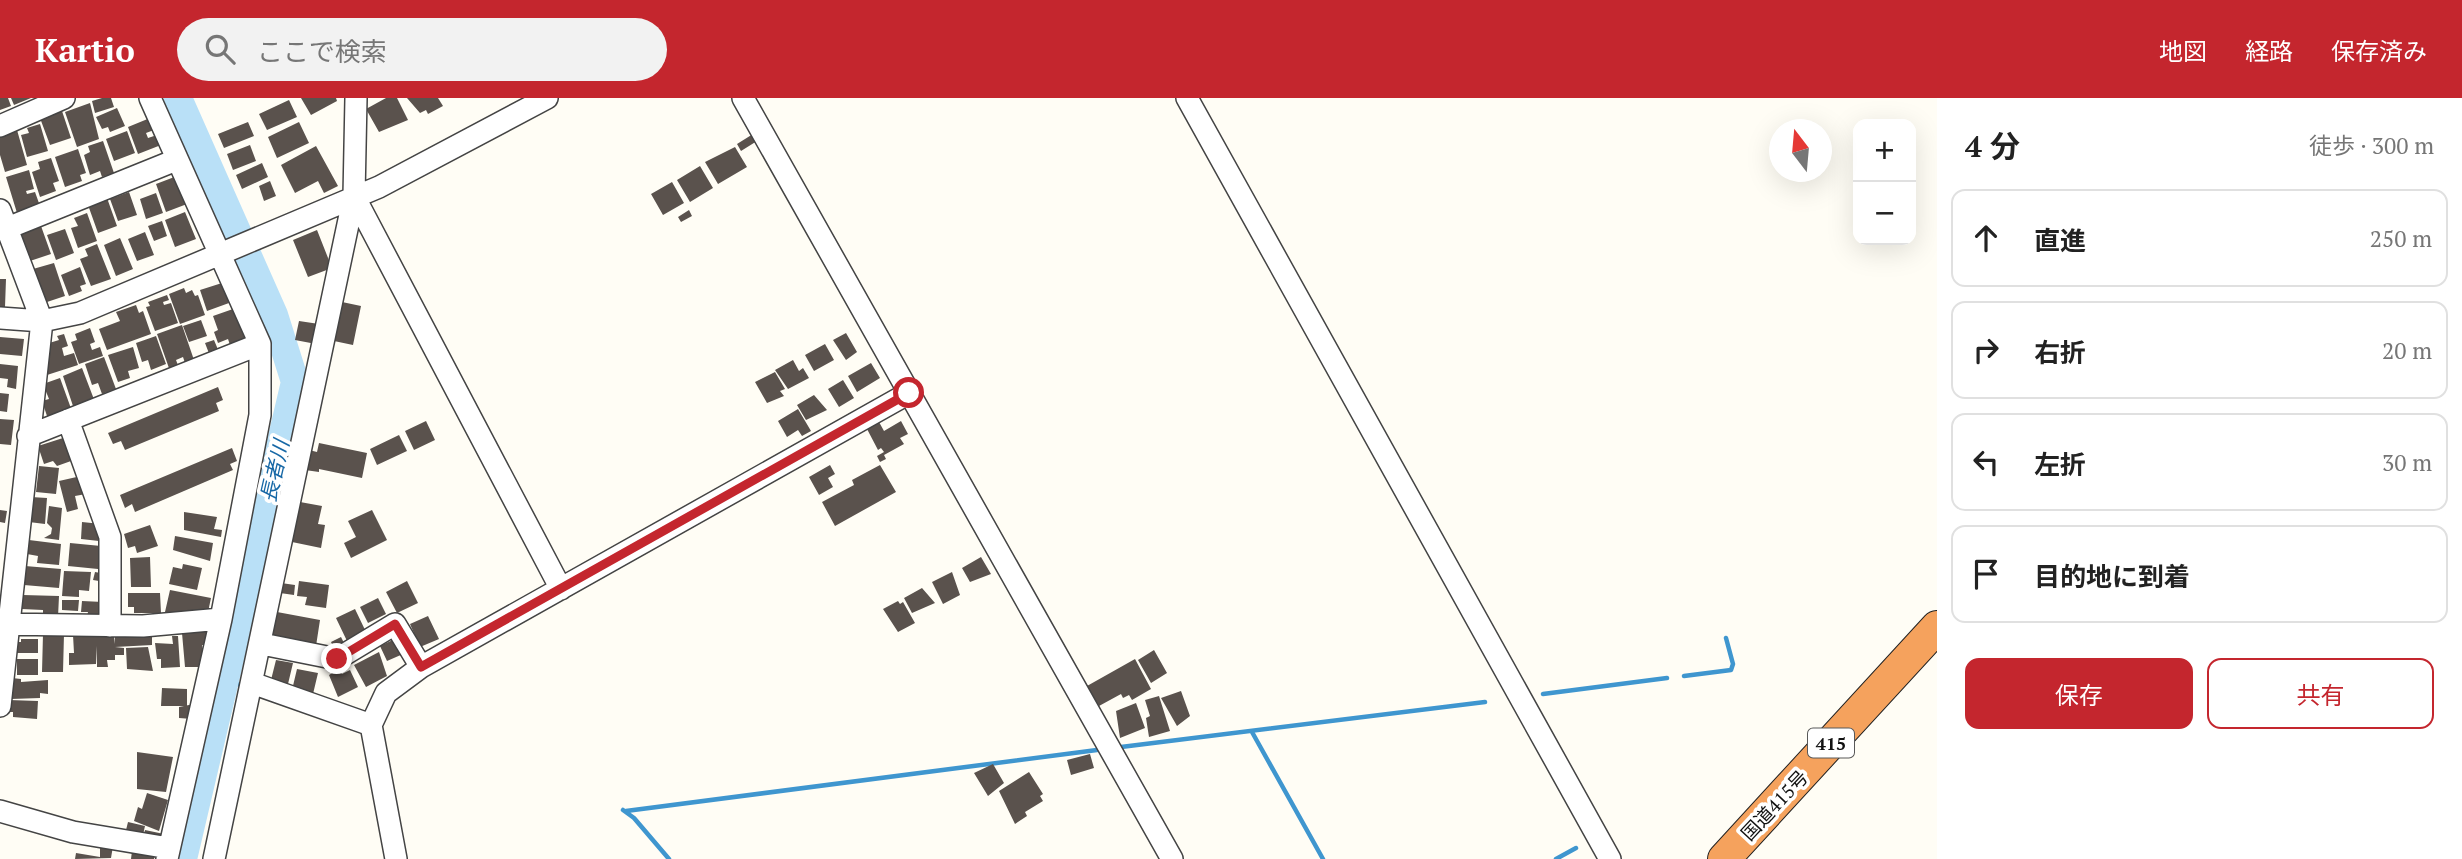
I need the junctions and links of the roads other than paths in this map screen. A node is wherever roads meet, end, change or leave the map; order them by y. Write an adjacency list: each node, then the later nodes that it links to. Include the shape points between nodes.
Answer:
1 (150, 98): 8 (street)
2 (547, 98): 9 (street, via 433,161)
3 (743, 98): 15 (street)
4 (1187, 98): 33 (street)
5 (360, 99): 9 (street)
6 (50, 101): 7 (street)
7 (0, 126)
8 (176, 160): 10 (street); 11 (street)
9 (354, 196): 11 (street); 18 (street); 23 (street)
10 (2, 222): 13 (street)
11 (221, 253): 13 (street, via 80,313); 14 (street)
12 (0, 318): 13 (street)
13 (42, 321): 17 (street)
14 (260, 344): 16 (street); 19 (street, via 260,415)
15 (909, 393): 18 (street); 32 (street)
16 (68, 420): 17 (street); 21 (street, via 110,537)
17 (28, 436): 20 (street)
18 (561, 589): 24 (street)
19 (221, 620): 21 (street); 29 (street)
20 (4, 624): 21 (street); 26 (street)
21 (110, 626)
22 (1937, 627): 34 (highway, 国道415号 / 415)
23 (262, 644): 24 (street, via 337,659 395,624); 25 (street)
24 (421, 667): 27 (street, via 386,693)
25 (252, 683): 27 (street); 30 (street)
26 (0, 706)
27 (371, 725): 31 (street)
28 (0, 811): 29 (street)
29 (168, 854)
30 (214, 859)
31 (396, 859)
32 (1172, 859)
33 (1610, 859)
34 (1724, 859)

